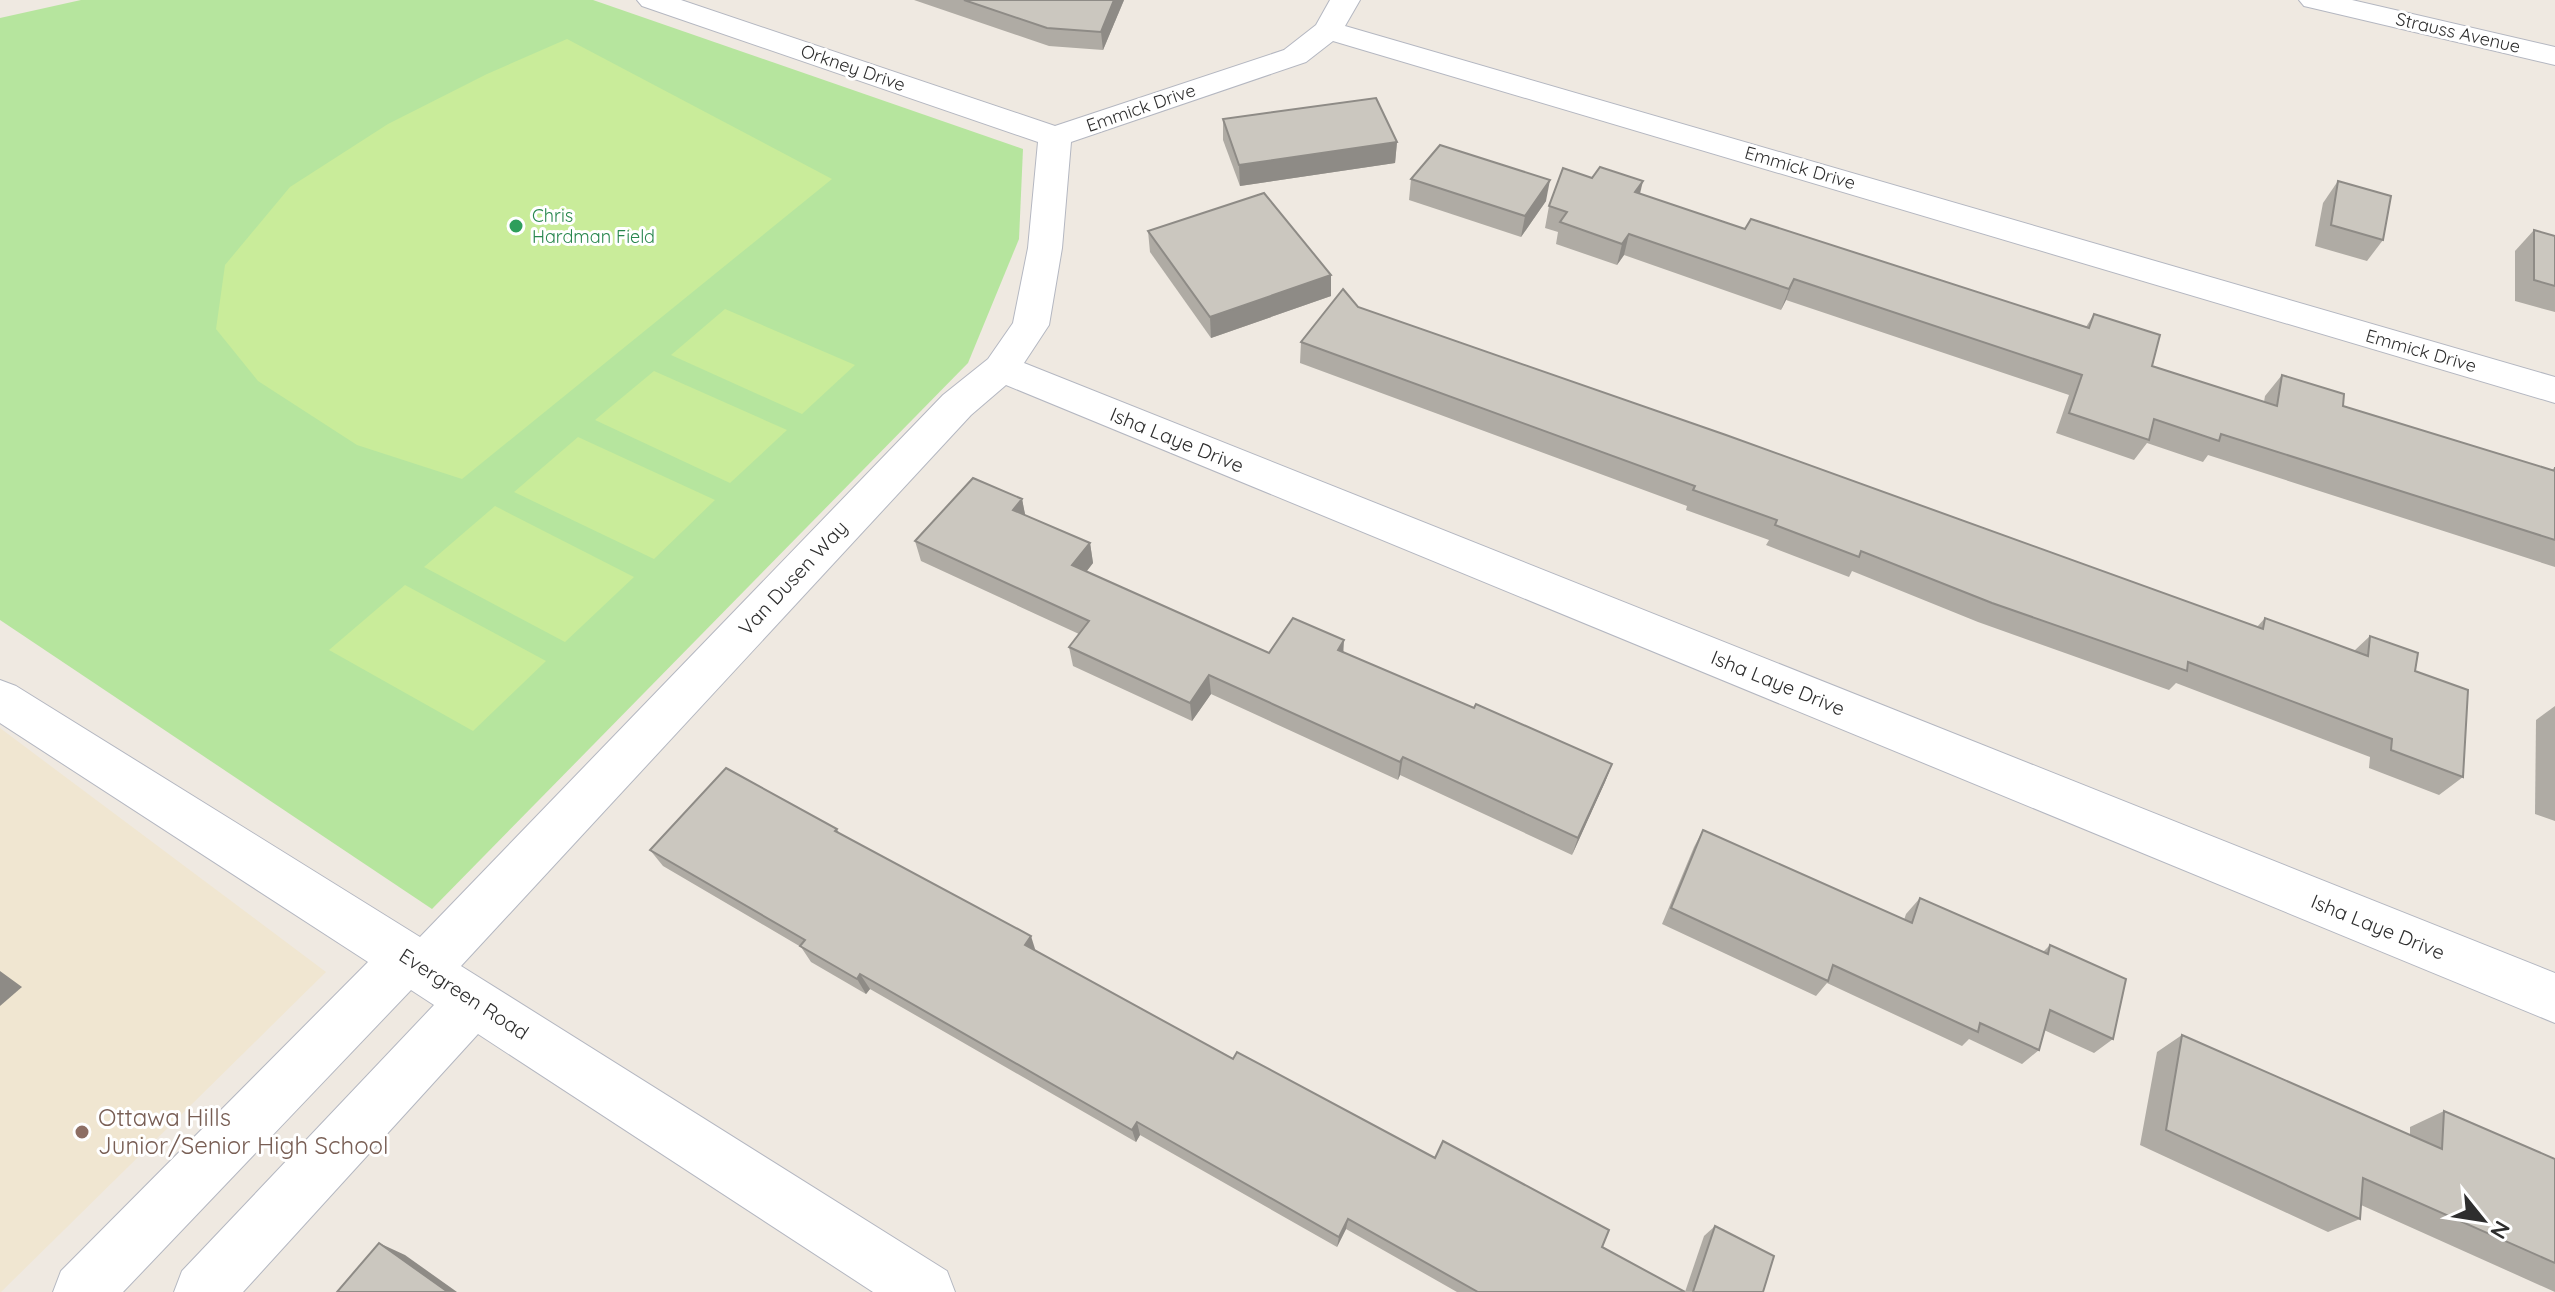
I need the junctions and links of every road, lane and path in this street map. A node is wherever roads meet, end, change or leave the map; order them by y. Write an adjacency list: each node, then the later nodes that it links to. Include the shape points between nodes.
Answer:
1 (652, 0): 6 (street, Orkney Drive)
2 (1345, 0): 4 (street)
3 (2314, 0): 5 (street, Strauss Avenue)
4 (1328, 30): 6 (street, Emmick Drive, via 1295,56); 8 (street, Emmick Drive)
5 (2555, 56)
6 (1055, 137): 7 (street, Van Dusen Way, via 1045,248 1031,325)
7 (1001, 368): 10 (street, Van Dusen Way, via 957,405); 11 (street, Isha Laye Drive)
8 (2555, 390)
9 (0, 699): 10 (street, Evergreen Road)
10 (416, 963): 12 (street, Evergreen Road); 13 (street, Van Dusen Way)
11 (2555, 998)
12 (473, 1001): 14 (street); 15 (street, Evergreen Road)
13 (82, 1292)
14 (203, 1292)
15 (926, 1292)

